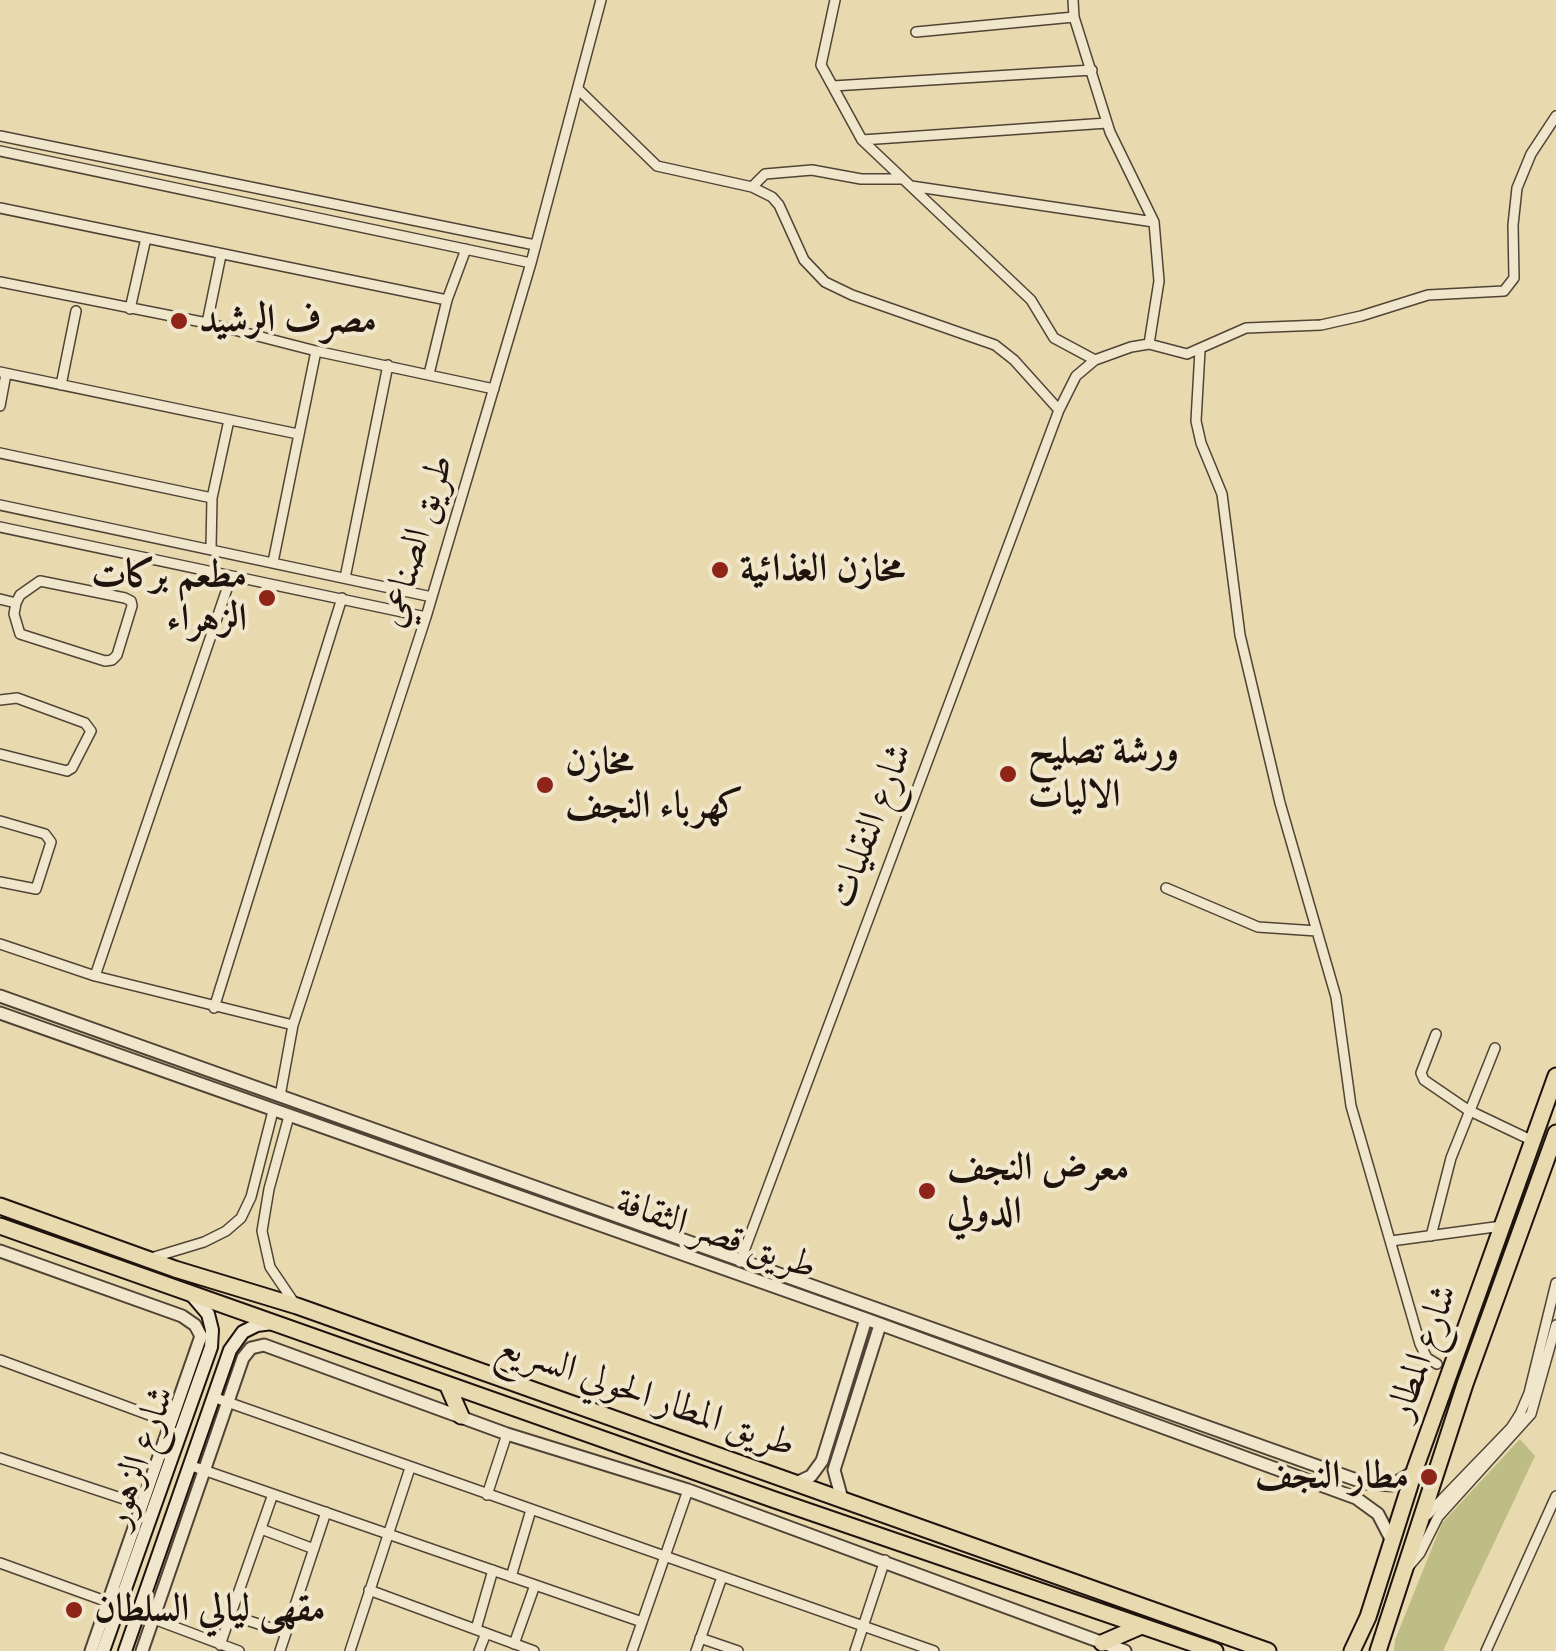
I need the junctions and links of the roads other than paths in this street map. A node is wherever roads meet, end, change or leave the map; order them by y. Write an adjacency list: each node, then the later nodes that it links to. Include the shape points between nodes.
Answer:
1 (601, 0): 8 (street, طريق الصناعي)
2 (834, 0): 7 (street, via 821,64)
3 (1073, 0): 4 (street)
4 (1074, 18): 5 (street); 6 (street)
5 (916, 32)
6 (1092, 70): 7 (street); 10 (street)
7 (832, 86): 12 (street)
8 (578, 90): 17 (street, via 657,166); 23 (street, طريق الصناعي)
9 (1556, 116): 33 (street, via 1517,188 1514,278 1504,291 1428,295 1321,325 1246,328)
10 (1107, 123): 12 (street); 21 (street)
11 (0, 136): 14 (street)
12 (862, 140): 16 (street)
13 (0, 152): 15 (street)
14 (127, 162): 15 (street); 18 (street)
15 (123, 177): 20 (street)
16 (907, 182): 17 (street, via 812,170 765,174); 21 (street); 35 (street, via 1030,300 1054,338)
17 (752, 187): 42 (street, via 779,204 804,260 825,282 984,339 1014,360)
18 (341, 206): 20 (street); 23 (street)
19 (0, 208): 22 (street)
20 (338, 222): 24 (street)
21 (1154, 222): 32 (street, via 1159,281)
22 (146, 238): 25 (street); 29 (street)
23 (535, 245): 26 (street, طريق الصناعي)
24 (466, 249): 26 (street); 28 (street)
25 (221, 255): 28 (street); 31 (street)
26 (531, 263): 40 (street, طريق الصناعي)
27 (0, 282): 29 (street)
28 (447, 300): 38 (street)
29 (130, 309): 31 (street)
30 (76, 311): 39 (street)
31 (206, 323): 34 (street)
32 (1149, 344): 33 (street, via 1180,353); 35 (street)
33 (1200, 350): 63 (street, via 1198,432 1220,485 1240,636)
34 (316, 351): 36 (street); 44 (street)
35 (1096, 360): 42 (street, شارع النقليات, via 1076,376)
36 (388, 365): 38 (street); 52 (street)
37 (3, 373): 39 (street); 41 (street)
38 (429, 374): 40 (street)
39 (61, 385): 43 (street)
40 (494, 389): 53 (street, طريق الصناعي)
41 (0, 406)
42 (1059, 410): 93 (street, شارع النقليات)
43 (229, 420): 44 (street); 46 (street)
44 (298, 434): 50 (street)
45 (0, 453): 46 (street)
46 (212, 498): 49 (street)
47 (0, 506): 49 (street)
48 (0, 528): 51 (street)
49 (211, 548): 50 (street)
50 (273, 562): 52 (street)
51 (232, 576): 54 (street); 65 (street)
52 (345, 578): 53 (street)
53 (432, 597): 57 (street, طريق الصناعي)
54 (342, 598): 57 (street); 67 (street)
55 (0, 599): 56 (street)
56 (16, 604): 56 (street, via 16,628 24,637 105,661 117,655 132,606 126,598 40,581)
57 (426, 617): 69 (street, طريق الصناعي)
58 (0, 700): 59 (street, via 17,698 85,723 90,731 67,771)
59 (0, 754)
60 (0, 821): 61 (street, via 46,834 51,842 36,890)
61 (0, 882)
62 (1166, 888): 63 (street, via 1258,927)
63 (1317, 931): 88 (street, via 1336,996 1351,1106)
64 (0, 944): 65 (street)
65 (95, 976): 67 (street)
66 (0, 996): 73 (street, طريق قصر الثقافة)
67 (214, 1008): 69 (street)
68 (0, 1012): 75 (street, طريق قصر الثقافة)
69 (293, 1025): 74 (street, طريق الصناعي)
70 (1436, 1034): 77 (street, via 1422,1078)
71 (1494, 1048): 77 (street)
72 (1556, 1076): 80 (main road, شارع المطار)
73 (249, 1085): 74 (street, طريق قصر الثقافة); 75 (street)
74 (280, 1096): 81 (street, طريق قصر الثقافة)
75 (244, 1100): 76 (street, طريق قصر الثقافة)
76 (273, 1110): 78 (street, طريق قصر الثقافة); 92 (street, via 241,1218 204,1242)
77 (1468, 1110): 80 (street); 87 (street)
78 (289, 1116): 82 (street, طريق قصر الثقافة); 96 (street, via 262,1232 270,1268)
79 (1556, 1134): 84 (main road, شارع المطار)
80 (1532, 1141): 85 (main road, شارع المطار)
81 (413, 1144): 82 (street); 93 (street, طريق قصر الثقافة)
82 (409, 1159): 97 (street, طريق قصر الثقافة)
83 (0, 1206): 92 (main road, طريق المطار الحولي السريع)
84 (1526, 1218): 85 (main road); 91 (main road, شارع المطار)
85 (1505, 1219): 87 (street); 89 (main road, شارع المطار)
86 (0, 1226): 95 (main road, طريق المطار الحولي السريع)
87 (1430, 1236): 88 (street)
88 (1391, 1241): 102 (street, via 1422,1349)
89 (1495, 1249): 91 (main road, via 1508,1244); 115 (main road, شارع المطار)
90 (0, 1251): 107 (street, via 196,1325 200,1336)
91 (1514, 1253): 130 (main road, شارع المطار)
92 (147, 1259): 96 (main road, طريق المطار الحولي السريع)
93 (740, 1262): 115 (street, طريق قصر الثقافة, via 1374,1486 1392,1485)
94 (1556, 1283): 130 (street, via 1520,1414)
95 (184, 1290): 98 (main road, طريق المطار الحولي السريع); 107 (main road, شارع الزهور, via 204,1306 212,1330 211,1347)
96 (297, 1306): 110 (main road, طريق المطار الحولي السريع)
97 (866, 1320): 99 (street, طريق قصر الثقافة); 114 (street)
98 (272, 1323): 103 (main road, طريق المطار الحولي السريع); 104 (main road, شارع الزهور, via 238,1337)
99 (880, 1324): 117 (street); 133 (street, طريق قصر الثقافة, via 1356,1498 1378,1514)
100 (1556, 1325): 140 (street, via 1530,1414 1438,1516)
101 (0, 1360): 107 (street)
102 (1437, 1364)
103 (447, 1384): 106 (main road); 119 (main road, طريق المطار الحولي السريع)
104 (213, 1397): 105 (street); 112 (main road, شارع الزهور)
105 (228, 1402): 106 (street, via 245,1354 264,1345); 113 (street); 116 (street)
106 (460, 1416): 108 (street)
107 (177, 1418): 111 (main road, شارع الزهور); 126 (street)
108 (508, 1434): 120 (street); 122 (street)
109 (0, 1458): 126 (street)
110 (740, 1464): 118 (main road, طريق المطار الحولي السريع); 119 (main road, via 740,1477)
111 (168, 1466): 112 (main road, via 176,1472); 126 (main road, شارع الزهور)
112 (188, 1468): 116 (street); 128 (main road, شارع الزهور)
113 (410, 1468): 122 (street); 132 (street)
114 (818, 1468): 117 (street, via 828,1475); 118 (street)
115 (1416, 1469): 133 (main road, شارع المطار)
116 (204, 1470): 121 (street); 147 (street)
117 (834, 1470): 124 (street)
118 (790, 1481): 124 (main road, طريق المطار الحولي السريع); 125 (main road, via 771,1485)
119 (728, 1483): 125 (main road, طريق المطار الحولي السريع)
120 (688, 1490): 135 (street); 136 (street)
121 (273, 1494): 129 (street); 131 (street)
122 (487, 1494): 127 (street)
123 (1556, 1496): 175 (street)
124 (842, 1499): 172 (main road, طريق المطار الحولي السريع)
125 (775, 1500): 150 (main road, طريق المطار الحولي السريع)
126 (148, 1506): 128 (main road); 144 (street); 157 (main road, شارع الزهور)
127 (531, 1510): 135 (street); 139 (street)
128 (172, 1512): 145 (main road, شارع الزهور)
129 (326, 1512): 132 (street); 134 (street)
130 (1418, 1524): 140 (main road, شارع المطار)
131 (261, 1529): 134 (street); 146 (street)
132 (388, 1534): 138 (street); 143 (street)
133 (1392, 1541): 173 (main road, شارع المطار)
134 (314, 1548): 152 (street)
135 (665, 1557): 141 (street); 148 (street)
136 (884, 1560): 149 (street); 154 (street)
137 (0, 1563): 144 (street)
138 (493, 1570): 139 (street); 151 (street)
139 (511, 1576): 142 (street)
140 (1400, 1576): 174 (main road, شارع المطار)
141 (722, 1577): 149 (street); 153 (street)
142 (535, 1585): 148 (street); 155 (street)
143 (368, 1590): 151 (street); 163 (street)
144 (108, 1602): 157 (street)
145 (139, 1613): 147 (street); 159 (main road, شارع الزهور)
146 (231, 1615): 152 (street); 156 (street)
147 (154, 1619): 156 (street); 160 (street)
148 (642, 1622): 166 (street)
149 (864, 1626): 158 (street); 169 (street)
150 (1139, 1626): 154 (main road); 171 (main road, طريق المطار الحولي السريع)
151 (481, 1631): 155 (street); 164 (street)
152 (286, 1633): 162 (street)
153 (700, 1638): 167 (street); 168 (street)
154 (1102, 1643): 170 (street)
155 (514, 1644): 165 (street)
156 (220, 1645): 161 (street)
157 (98, 1647)
158 (927, 1650)
159 (124, 1651)
160 (142, 1651)
161 (238, 1651)
162 (280, 1651)
163 (350, 1651)
164 (479, 1651)
165 (534, 1651)
166 (632, 1651)
167 (696, 1651)
168 (738, 1651)
169 (856, 1651)
170 (1126, 1651)
171 (1214, 1651)
172 (1268, 1651)
173 (1352, 1651)
174 (1378, 1651)
175 (1486, 1651)

